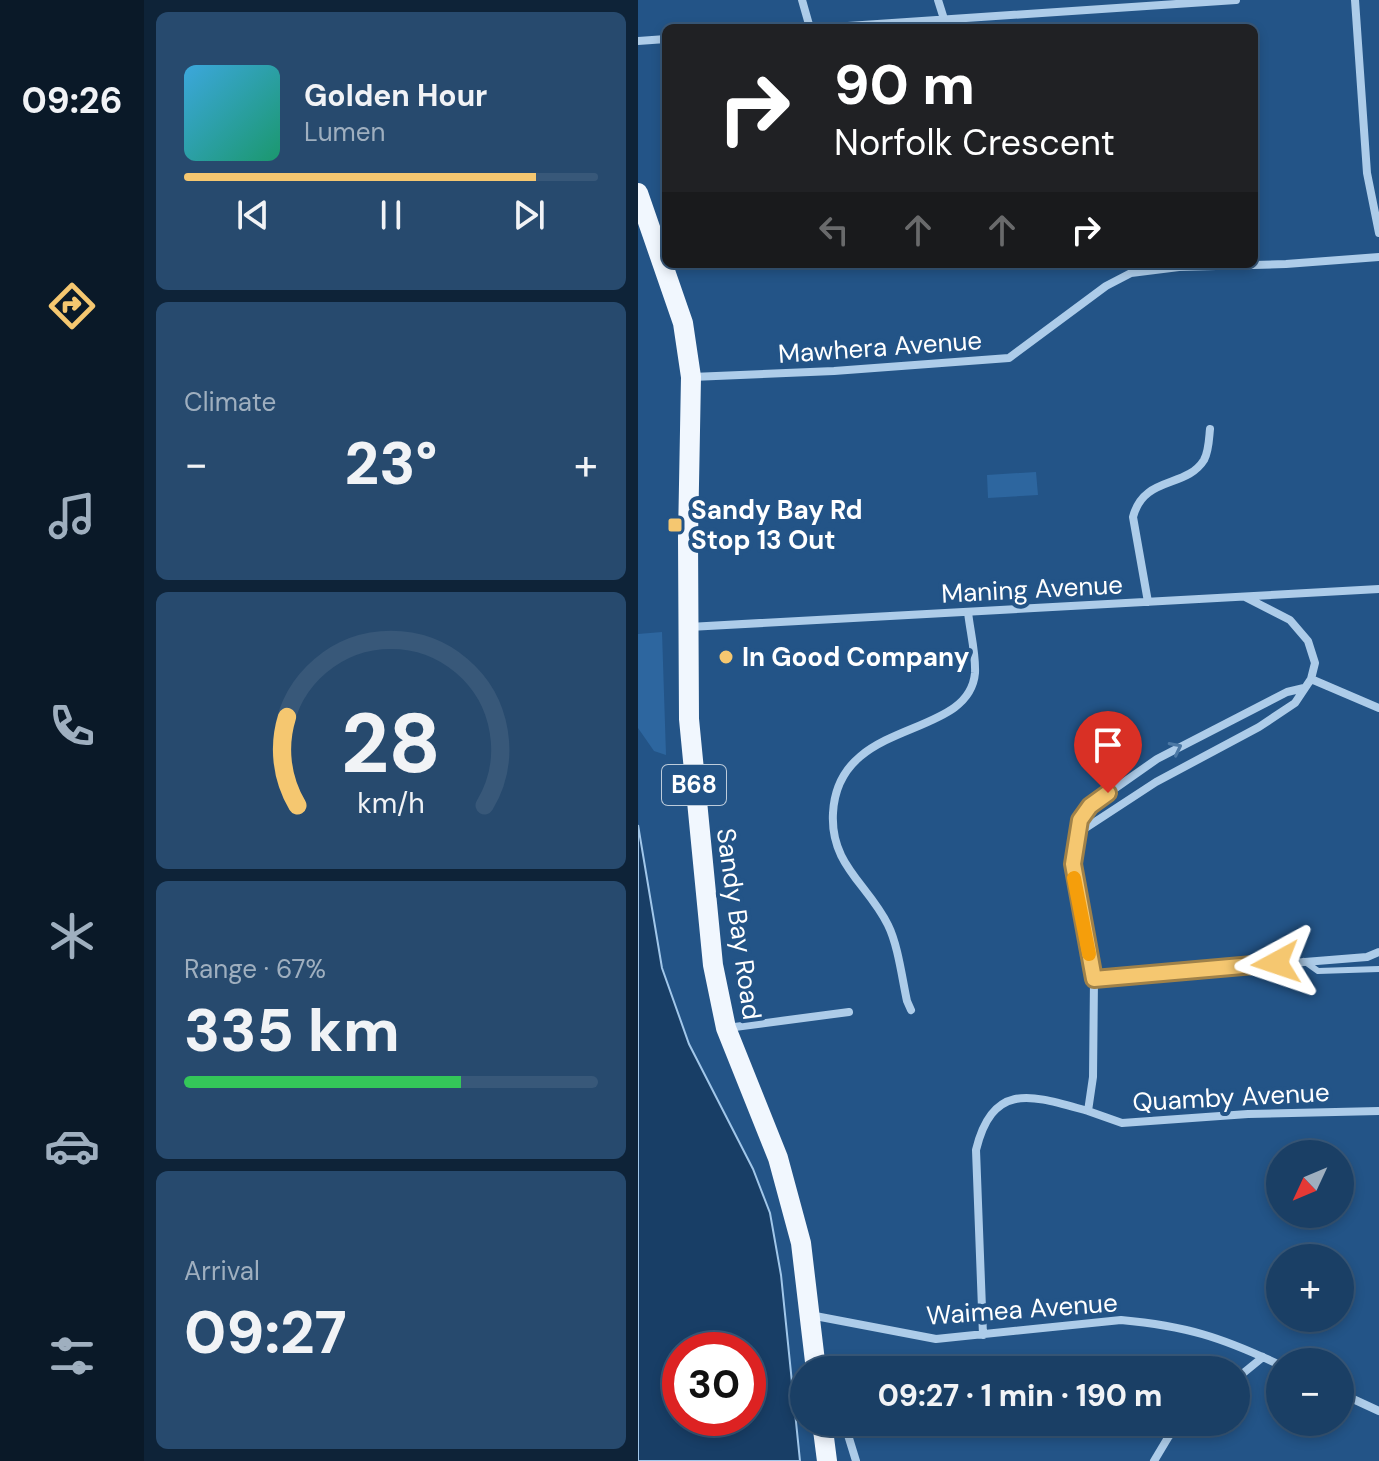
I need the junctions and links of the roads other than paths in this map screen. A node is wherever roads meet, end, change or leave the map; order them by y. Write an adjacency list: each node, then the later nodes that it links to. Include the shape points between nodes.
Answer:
1 (802, 0): 7 (street)
2 (938, 0): 6 (street)
3 (1236, 0): 5 (street)
4 (1355, 0): 12 (street, via 1367,173)
5 (1205, 1): 6 (street)
6 (944, 19): 8 (street)
7 (809, 24)
8 (874, 24)
9 (662, 39): 10 (street)
10 (638, 41)
11 (638, 193): 14 (main road, Sandy Bay Road / B68)
12 (1379, 233)
13 (1379, 257): 15 (street, Mawhera Avenue)
14 (662, 262)
15 (1258, 265)
16 (664, 268): 18 (main road, Sandy Bay Road / B68, via 683,323)
17 (1171, 268): 18 (street, Mawhera Avenue, via 1131,273 1106,286 1009,358)
18 (691, 377): 24 (main road, Sandy Bay Road / B68)
19 (1210, 429): 22 (street, via 1206,457 1195,471 1149,490 1136,504 1133,517)
20 (1379, 589): 21 (street, Maning Avenue)
21 (1244, 597): 22 (street, Maning Avenue); 25 (street, via 1290,620 1308,641 1315,663)
22 (1148, 602): 23 (street, Maning Avenue)
23 (968, 612): 24 (street, Maning Avenue); 33 (street, via 975,674 969,689 956,706 931,721 864,752 837,788 833,812 842,860 889,927)
24 (688, 627): 35 (main road, Sandy Bay Road / B68, via 699,838 713,965)
25 (1311, 679): 26 (street); 27 (street)
26 (1304, 688): 28 (street, via 1295,703 1270,720 1156,782); 28 (street, one-way to 26, via 1090,806 1157,759)
27 (1379, 708)
28 (1078, 833): 32 (street, via 1073,864)
29 (1379, 952): 30 (street)
30 (1304, 961): 31 (lane, via 1318,971); 32 (street)
31 (1379, 969)
32 (1094, 979): 36 (street)
33 (911, 1010)
34 (849, 1012): 35 (street)
35 (726, 1028): 38 (main road, Sandy Bay Road / B68, via 778,1158 801,1243)
36 (1088, 1111): 37 (street, Quamby Avenue, via 1122,1123); 39 (street, Quamby Avenue, via 1019,1097 1002,1104 981,1129 976,1150)
37 (1379, 1111)
38 (810, 1315): 39 (street, Waimea Avenue, via 936,1339); 40 (main road, Sandy Bay Road / B68)
39 (983, 1335): 41 (street, Waimea Avenue, via 1121,1320 1195,1330)
40 (814, 1356)
41 (1263, 1357): 42 (street, Waimea Avenue); 43 (street)
42 (1266, 1358)
43 (1250, 1368)
44 (1354, 1399): 45 (street)
45 (1379, 1411)
46 (824, 1436): 49 (main road)
47 (848, 1436): 50 (street)
48 (1169, 1436): 51 (street)
49 (827, 1461)
50 (856, 1461)
51 (1154, 1461)

